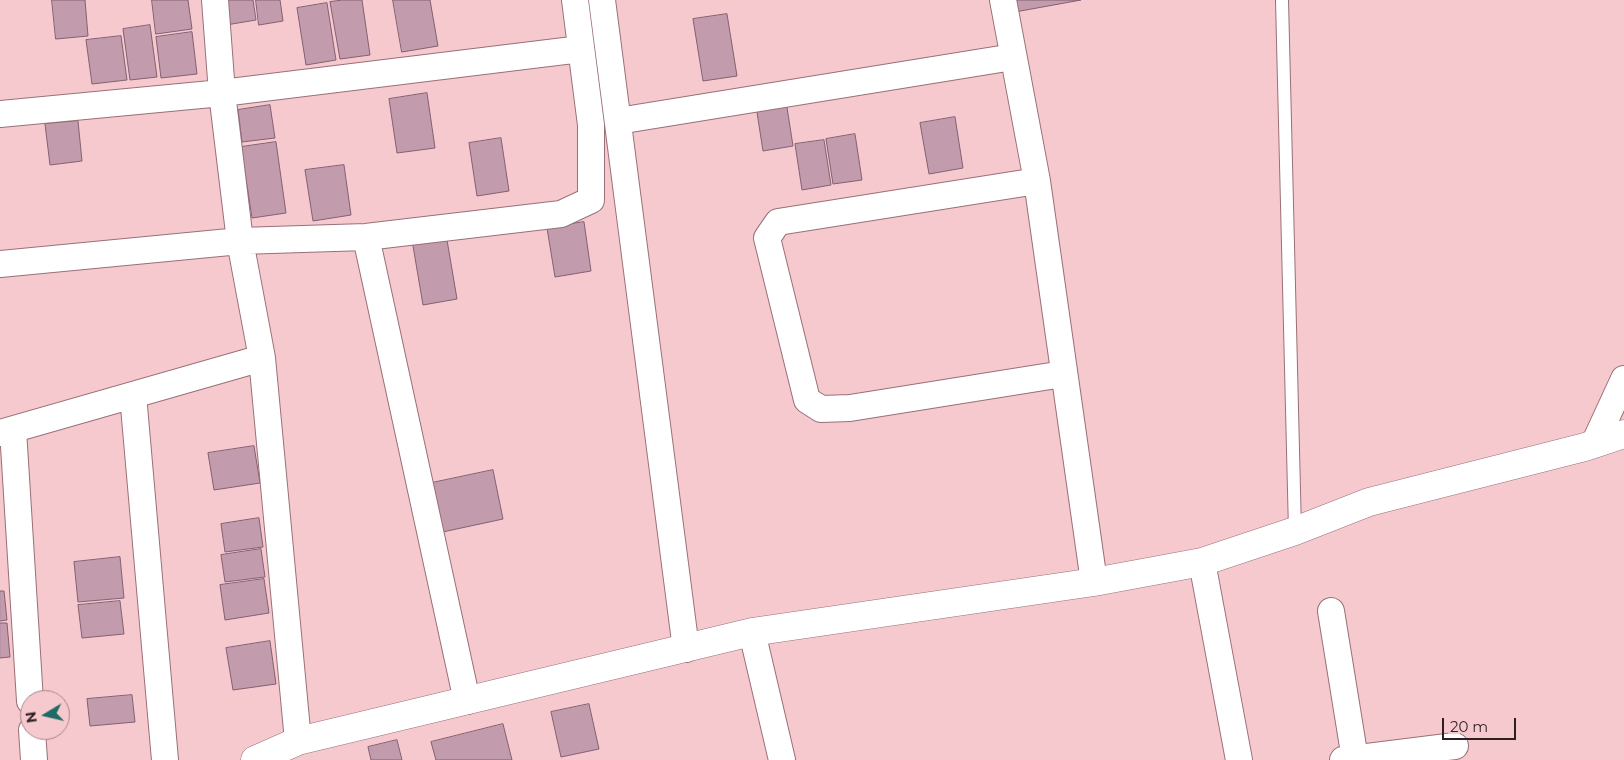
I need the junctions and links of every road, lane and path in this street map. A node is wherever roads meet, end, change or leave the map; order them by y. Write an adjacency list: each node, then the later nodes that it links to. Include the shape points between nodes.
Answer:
1 (215, 0): 8 (street)
2 (575, 0): 6 (street)
3 (602, 0): 10 (street)
4 (1003, 0): 7 (street)
5 (1282, 0): 22 (lane)
6 (581, 50): 8 (street); 12 (street, via 591,125 591,200 561,214)
7 (1013, 57): 10 (street); 11 (street)
8 (222, 93): 9 (street); 13 (street)
9 (0, 114)
10 (618, 121): 27 (street)
11 (1037, 181): 16 (street); 16 (street, via 778,222 767,238 807,400 821,410)
12 (366, 237): 13 (street); 29 (street)
13 (240, 241): 14 (street); 15 (street)
14 (0, 264)
15 (262, 358): 18 (street); 31 (street)
16 (1063, 374): 24 (street)
17 (1624, 378): 21 (street)
18 (133, 395): 19 (street); 35 (street)
19 (6, 432): 28 (street)
20 (1624, 434): 21 (street)
21 (1594, 444): 22 (street, via 1369,502)
22 (1295, 531): 23 (street)
23 (1202, 562): 24 (street); 38 (street)
24 (1094, 582): 26 (street)
25 (1331, 611): 33 (street)
26 (752, 632): 27 (street); 37 (street)
27 (686, 648): 29 (street)
28 (29, 690)
29 (466, 701): 31 (street)
30 (33, 740): 34 (street)
31 (298, 741): 36 (street)
32 (1455, 746): 33 (street)
33 (1349, 759)
34 (34, 760)
35 (164, 760)
36 (255, 760)
37 (782, 760)
38 (1239, 760)

